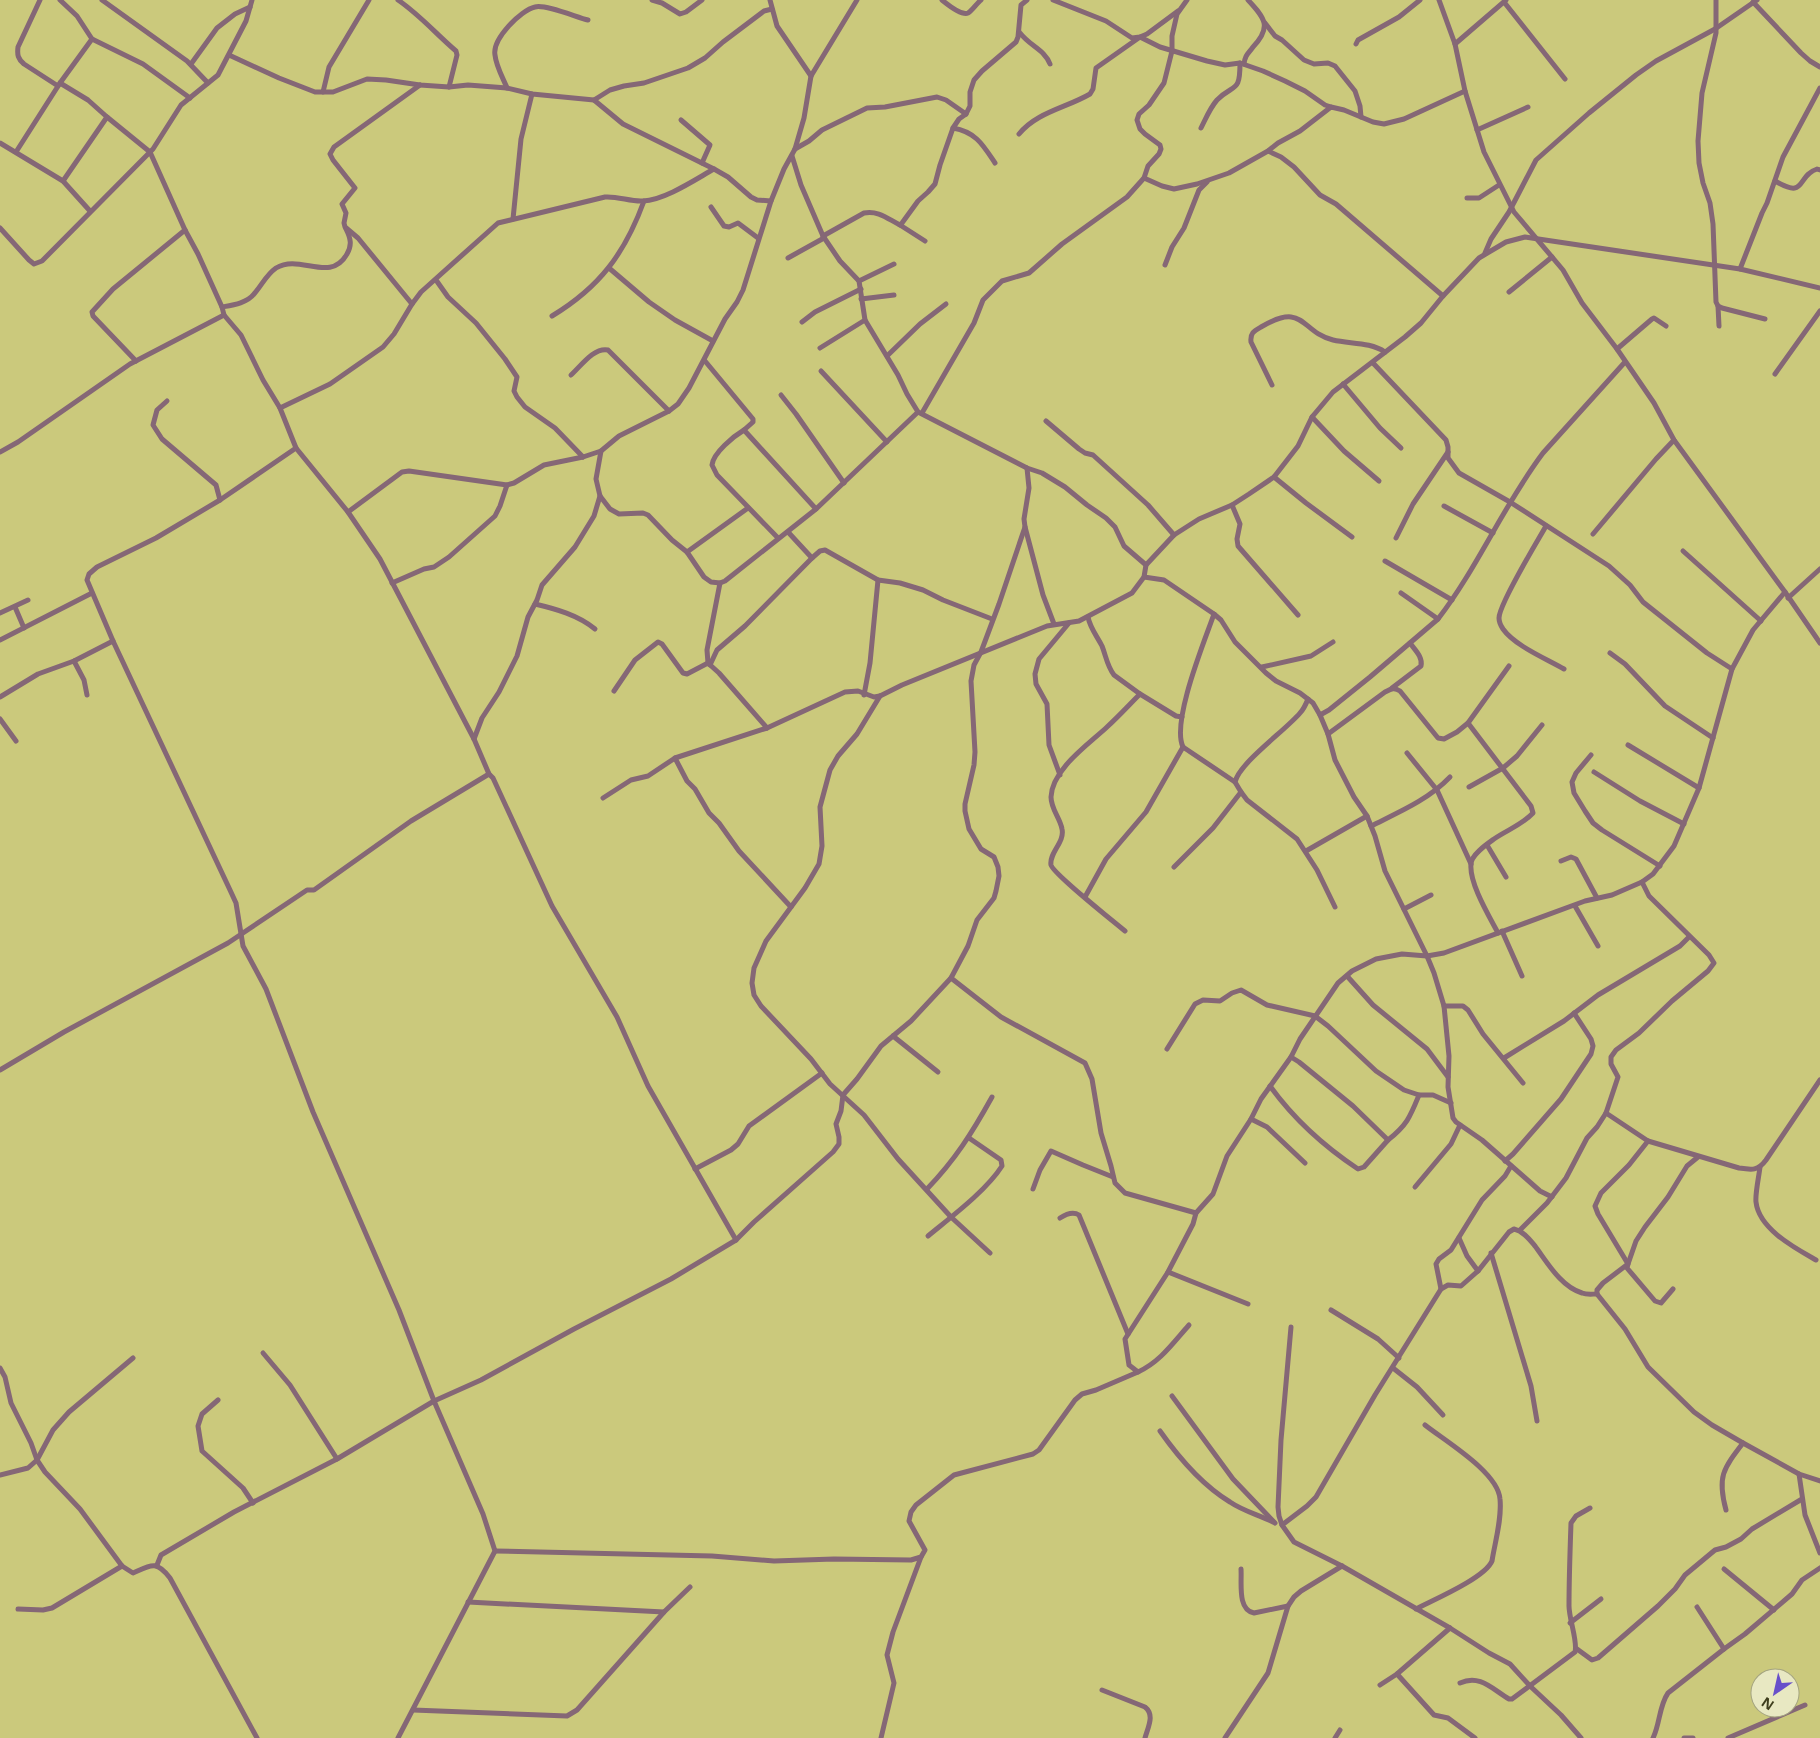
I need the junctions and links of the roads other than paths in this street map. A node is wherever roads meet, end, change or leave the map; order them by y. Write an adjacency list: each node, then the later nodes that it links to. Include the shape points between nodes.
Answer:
1 (40, 0): 46 (street, via 17,54 24,64)
2 (60, 0): 34 (street, via 77,16)
3 (102, 0): 39 (street)
4 (252, 0): 24 (street)
5 (362, 0): 26 (street)
6 (369, 0): 26 (street)
7 (398, 0): 48 (street, via 456,50)
8 (535, 0): 25 (street)
9 (652, 0): 10 (street, via 680,14)
10 (702, 0)
11 (770, 0): 28 (street)
12 (857, 0): 43 (street)
13 (942, 0): 14 (street, via 966,13)
14 (980, 0)
15 (1027, 0): 32 (street, via 1021,5)
16 (1053, 0): 33 (street, via 1106,21 1132,38)
17 (1187, 0): 27 (street)
18 (1248, 0): 30 (street)
19 (1420, 0): 35 (street)
20 (1439, 0): 36 (street)
21 (1716, 0): 31 (street)
22 (1505, 1): 36 (street); 44 (street)
23 (1755, 1): 31 (street); 42 (street, via 1801,53)
24 (250, 7): 38 (street); 39 (street, via 217,28)
25 (535, 7): 29 (street); 49 (street, via 505,28 495,48)
26 (365, 8): 52 (street, via 329,67)
27 (1182, 8): 33 (street); 37 (street, via 1177,14)
28 (772, 9): 43 (street, via 777,26); 55 (street, via 764,11 688,68 610,90)
29 (588, 20)
30 (1265, 23): 41 (street, via 1262,37); 59 (street, via 1275,36 1304,60 1335,66 1355,91)
31 (1715, 29): 84 (street, via 1656,61 1589,113 1536,160); 101 (street, via 1702,92 1698,141 1703,184 1710,203)
32 (1020, 33): 40 (street, via 1044,53); 58 (street, via 1016,42 974,80)
33 (1140, 37): 37 (street); 65 (street, via 1096,68 1090,94 1038,118)
34 (92, 39): 46 (street); 54 (street, via 150,68)
35 (1356, 44)
36 (1455, 44): 51 (street)
37 (1172, 51): 41 (street, via 1225,65); 76 (street, via 1164,83 1137,120 1140,129 1161,149 1148,166)
38 (229, 55): 45 (street, via 218,75); 52 (street, via 279,78)
39 (191, 64): 45 (street)
40 (1050, 64)
41 (1242, 64): 56 (street, via 1285,81); 63 (street, via 1239,81 1216,101)
42 (1820, 67)
43 (811, 76): 67 (street, via 806,111)
44 (1564, 79)
45 (208, 83): 54 (street)
46 (59, 84): 60 (street, via 75,90); 69 (street)
47 (420, 86): 48 (street); 52 (street, via 367,79 333,92); 89 (street, via 331,151 333,160 355,188 342,204 346,213)
48 (448, 87): 49 (street)
49 (507, 88): 53 (street)
50 (1820, 88): 78 (street)
51 (1466, 91): 59 (street, via 1404,119 1384,124); 64 (street)
52 (323, 92)
53 (532, 94): 55 (street); 87 (street, via 522,139)
54 (190, 98): 70 (street, via 176,112)
55 (594, 100): 72 (street, via 623,124)
56 (1331, 107): 59 (street); 68 (street, via 1310,125)
57 (1528, 107): 64 (street)
58 (966, 114): 62 (street, via 958,119); 67 (street, via 946,100 937,98 867,108 822,130)
59 (1361, 117)
60 (106, 118): 70 (street); 79 (street)
61 (681, 120): 72 (street, via 710,145)
62 (954, 128): 73 (street, via 967,130); 88 (street, via 935,184)
63 (1201, 128)
64 (1477, 130): 80 (street)
65 (1019, 134)
66 (0, 143): 69 (street)
67 (795, 149): 71 (street)
68 (1268, 151): 77 (street, via 1230,173); 110 (street, via 1294,167 1320,195 1336,204)
69 (16, 152): 79 (street)
70 (150, 152): 86 (street); 91 (street)
71 (792, 156): 82 (street); 92 (street)
72 (702, 162): 74 (street)
73 (995, 163)
74 (714, 169): 82 (street, via 751,197); 83 (street, via 682,188)
75 (1820, 170): 78 (street, via 1812,170 1795,188)
76 (1144, 178): 77 (street, via 1174,189); 142 (street, via 1117,206 1087,224 1029,273 997,285 983,300 974,323)
77 (1209, 180): 100 (street, via 1199,190)
78 (1775, 180): 103 (street)
79 (63, 181): 86 (street)
80 (1499, 185): 81 (street, via 1479,198); 84 (street)
81 (1467, 198)
82 (771, 201): 93 (street)
83 (644, 202): 87 (street, via 612,196); 102 (street, via 634,228)
84 (1512, 206): 94 (street); 96 (street)
85 (711, 207): 93 (street, via 724,226 738,223)
86 (90, 211): 90 (street, via 38,264 28,260)
87 (512, 219): 104 (street, via 498,222)
88 (900, 225): 92 (street, via 879,214 864,213); 95 (street)
89 (345, 227): 112 (street, via 358,238); 115 (street, via 351,241 350,248 337,264 327,268 297,262 285,264 269,274 253,295)
90 (0, 228)
91 (185, 230): 115 (street); 129 (street, via 113,289 92,312)
92 (824, 237): 98 (street); 105 (street)
93 (758, 238): 124 (street, via 743,290)
94 (1538, 240): 96 (street, via 1525,237); 97 (street); 101 (street)
95 (925, 241)
96 (1485, 253): 110 (street)
97 (1552, 256): 108 (street); 126 (street)
98 (788, 258)
99 (894, 264): 105 (street)
100 (1165, 265)
101 (1714, 266): 103 (street); 114 (street)
102 (609, 268): 118 (street, via 574,302); 124 (street, via 649,302)
103 (1740, 269): 106 (street)
104 (436, 280): 112 (street); 153 (street, via 448,298 476,323 505,359 517,377 514,391 517,398 555,428)
105 (859, 281): 107 (street)
106 (1820, 288)
107 (861, 289): 111 (street); 121 (street)
108 (1509, 292)
109 (894, 295): 111 (street)
110 (1443, 296): 127 (street, via 1421,323)
111 (862, 299): 120 (street)
112 (412, 304): 140 (street, via 394,334 379,351 330,384)
113 (946, 304): 128 (street)
114 (1718, 306): 119 (street); 123 (street)
115 (222, 307): 117 (street)
116 (1820, 311): 134 (street)
117 (224, 315): 129 (street); 140 (street, via 241,335)
118 (552, 316)
119 (1765, 319)
120 (865, 320): 125 (street); 128 (street)
121 (802, 322)
122 (1666, 326): 126 (street, via 1654,318)
123 (1719, 326)
124 (713, 341): 130 (street)
125 (820, 348)
126 (1617, 349): 131 (street)
127 (1385, 352): 132 (street); 137 (street, via 1376,346 1332,339 1297,318 1275,321 1252,332 1250,337)
128 (887, 356): 142 (street)
129 (136, 361): 151 (street)
130 (705, 361): 141 (street, via 690,388); 145 (street, via 753,419 751,426)
131 (1625, 362): 146 (street, via 1654,403); 161 (street, via 1543,453)
132 (1373, 363): 136 (street); 152 (street, via 1446,440)
133 (821, 371): 147 (street)
134 (1774, 374)
135 (571, 375): 141 (street, via 593,354 608,350)
136 (1342, 384): 143 (street); 149 (street)
137 (1272, 386)
138 (781, 394): 157 (street)
139 (167, 401): 160 (street, via 157,410 153,425 162,438 216,485)
140 (280, 408): 148 (street)
141 (669, 411): 150 (street, via 619,436)
142 (920, 412): 147 (street); 154 (street)
143 (1312, 417): 155 (street, via 1298,446); 156 (street, via 1344,452)
144 (1046, 421): 172 (street, via 1079,449 1093,455)
145 (744, 430): 164 (street, via 714,457 712,465 717,475); 165 (street)
146 (1674, 440): 171 (street); 186 (street)
147 (887, 442): 157 (street)
148 (296, 448): 160 (street); 166 (street)
149 (1401, 448)
150 (601, 451): 153 (street); 159 (street, via 596,479)
151 (0, 452)
152 (1448, 452): 161 (street, via 1448,458 1459,473); 175 (street, via 1412,504)
153 (583, 457): 158 (street, via 544,465)
154 (1027, 468): 168 (street, via 1029,488); 180 (street, via 1065,487 1106,518 1116,527 1124,546)
155 (1274, 477): 162 (street); 173 (street)
156 (1379, 481)
157 (844, 483): 165 (street)
158 (508, 486): 166 (street, via 402,472); 184 (street, via 495,516 449,557 434,567)
159 (600, 496): 177 (street, via 610,509 619,514 648,515); 192 (street, via 594,516 575,547 542,585)
160 (220, 500): 187 (street, via 156,538 97,567 89,574)
161 (1510, 502): 167 (street); 170 (street)
162 (1232, 505): 172 (street, via 1199,519); 196 (street, via 1240,524 1238,546)
163 (1444, 506): 170 (street)
164 (748, 508): 174 (street); 177 (street)
165 (816, 509): 169 (street)
166 (348, 512): 184 (street)
167 (1546, 526): 216 (street, via 1507,597 1499,619 1502,628 1512,638); 217 (street, via 1609,566 1643,602)
168 (1025, 527): 199 (street); 202 (street)
169 (788, 532): 174 (street); 178 (street)
170 (1493, 533): 191 (street)
171 (1593, 534)
172 (1174, 535): 180 (street)
173 (1352, 537)
174 (778, 538): 185 (street)
175 (1396, 538)
176 (1683, 550): 200 (street)
177 (687, 552): 185 (street, via 704,576 711,582)
178 (812, 558): 183 (street, via 826,550); 213 (street, via 717,650)
179 (1385, 561): 191 (street)
180 (1146, 565): 182 (street)
181 (1820, 569): 189 (street)
182 (1144, 577): 195 (street, via 1164,580); 197 (street, via 1132,593)
183 (878, 580): 199 (street, via 923,590); 220 (street)
184 (392, 583): 234 (street)
185 (720, 583): 213 (street, via 707,650)
186 (1785, 592): 189 (street); 200 (street)
187 (92, 593): 203 (street); 206 (street)
188 (1401, 593): 198 (street)
189 (1788, 598): 209 (street)
190 (28, 600): 193 (street)
191 (1452, 600): 198 (street)
192 (535, 604): 204 (street, via 570,614); 234 (street, via 517,656 482,718)
193 (14, 607): 194 (street); 203 (street)
194 (0, 613)
195 (1214, 614): 215 (street, via 1235,642); 227 (street, via 1192,675)
196 (1298, 615)
197 (1088, 618): 201 (street); 221 (street, via 1110,671)
198 (1438, 619): 208 (street)
199 (992, 620): 210 (street)
200 (1761, 621): 217 (street)
201 (1069, 623): 202 (street); 244 (street, via 1039,659 1035,674 1036,684 1047,704 1049,745)
202 (1054, 624): 210 (street)
203 (24, 628): 205 (street)
204 (595, 629)
205 (0, 640)
206 (113, 641): 212 (street); 272 (street, via 236,903)
207 (1333, 642): 215 (street, via 1311,656)
208 (1410, 643): 218 (street, via 1420,656 1421,666); 226 (street)
209 (1820, 644)
210 (981, 652): 223 (street); 278 (street, via 974,665 972,681 975,752 965,811 969,829 981,848 994,857 999,876 994,898 977,920)
211 (1610, 653): 233 (street, via 1665,706)
212 (74, 661): 222 (street, via 84,680); 224 (street, via 38,674)
213 (709, 664): 219 (street, via 683,673 658,642 635,660); 231 (street)
214 (1510, 666): 229 (street)
215 (1262, 667): 225 (street, via 1276,681)
216 (1564, 669)
217 (1732, 669): 233 (street)
218 (1392, 688): 229 (street, via 1400,691 1438,738 1444,739); 232 (street)
219 (614, 691)
220 (864, 694): 223 (street); 231 (street, via 844,692)
221 (1140, 694): 227 (street); 244 (street, via 1072,759)
222 (87, 695)
223 (880, 696): 267 (street, via 830,770 820,807 822,854)
224 (0, 697)
225 (1308, 699): 226 (street); 246 (street, via 1301,712 1259,751 1236,776)
226 (1320, 715): 232 (street)
227 (1182, 717): 237 (street)
228 (0, 720): 235 (street)
229 (1468, 723): 241 (street)
230 (1542, 725): 241 (street, via 1518,756)
231 (766, 728): 240 (street)
232 (1328, 734): 252 (street, via 1335,760)
233 (1713, 738): 248 (street)
234 (474, 739): 243 (street)
235 (16, 740)
236 (1628, 745): 248 (street)
237 (1182, 746): 246 (street); 264 (street, via 1146,812 1106,859)
238 (1407, 753): 249 (street)
239 (1591, 755): 259 (street, via 1572,782 1584,811 1602,830)
240 (675, 758): 251 (street, via 648,776 631,780); 267 (street, via 709,813)
241 (1503, 768): 247 (street); 255 (street, via 1533,813)
242 (1594, 772): 253 (street)
243 (489, 774): 272 (street, via 411,821 314,890 308,890); 308 (street, via 552,906 617,1017 648,1086)
244 (1060, 775): 264 (street, via 1053,786 1051,799 1062,834 1051,865)
245 (1450, 777): 249 (street)
246 (1235, 782): 250 (street)
247 (1469, 788)
248 (1699, 788): 253 (street)
249 (1437, 790): 254 (street, via 1413,806); 258 (street)
250 (1242, 792): 256 (street, via 1247,800 1297,839); 260 (street)
251 (602, 798)
252 (1367, 816): 254 (street); 256 (street)
253 (1684, 824): 259 (street)
254 (1371, 826): 269 (street, via 1385,871)
255 (1487, 846): 258 (street); 261 (street)
256 (1306, 851): 268 (street)
257 (1561, 861): 265 (street, via 1571,857 1576,860)
258 (1470, 864): 271 (street, via 1479,897)
259 (1660, 866): 262 (street)
260 (1174, 867)
261 (1506, 877)
262 (1642, 882): 265 (street); 273 (street, via 1649,896)
263 (1431, 895): 269 (street)
264 (1085, 897): 270 (street)
265 (1597, 898): 266 (street)
266 (1575, 906): 271 (street); 274 (street)
267 (791, 907): 287 (street, via 766,941 754,968 754,995)
268 (1335, 907)
269 (1404, 909): 275 (street)
270 (1125, 931)
271 (1500, 932): 275 (street); 277 (street)
272 (241, 934): 286 (street); 343 (street, via 243,946 266,989 313,1112 399,1310)
273 (1690, 937): 280 (street); 297 (street, via 1714,963 1639,1033 1616,1050 1610,1064 1618,1077)
274 (1598, 946)
275 (1427, 956): 276 (street, via 1408,954 1376,958); 279 (street)
276 (1347, 976): 281 (street, via 1338,983); 289 (street, via 1373,1005 1427,1049)
277 (1522, 976)
278 (951, 978): 282 (street); 309 (street, via 1002,1017 1085,1063 1092,1079 1101,1133)
279 (1444, 1006): 285 (street, via 1463,1006 1468,1010); 289 (street)
280 (1574, 1013): 285 (street); 304 (street, via 1591,1039 1591,1054 1561,1100)
281 (1315, 1016): 283 (street, via 1267,1005 1237,990 1220,1001 1203,1000 1195,1004); 284 (street); 294 (street, via 1376,1071 1404,1090)
282 (894, 1036): 288 (street); 293 (street, via 881,1046)
283 (1167, 1049)
284 (1290, 1057): 292 (street); 301 (street, via 1353,1106)
285 (1504, 1058): 291 (street)
286 (0, 1070)
287 (822, 1072): 293 (street); 308 (street, via 749,1126 731,1150)
288 (938, 1072)
289 (1448, 1077): 296 (street)
290 (1820, 1080): 307 (street)
291 (1523, 1083)
292 (1270, 1086): 298 (street); 301 (street, via 1280,1101 1322,1141 1358,1169 1364,1167)
293 (843, 1095): 311 (street); 320 (street, via 836,1124 839,1144)
294 (1419, 1095): 296 (street, via 1433,1095); 301 (street, via 1403,1128)
295 (992, 1097): 300 (street)
296 (1450, 1103): 299 (street, via 1454,1118)
297 (1606, 1113): 302 (street); 313 (street, via 1587,1138)
298 (1252, 1119): 305 (street, via 1267,1127); 314 (street, via 1227,1156 1213,1194)
299 (1460, 1125): 304 (street); 310 (street, via 1451,1144)
300 (969, 1138): 311 (street); 315 (street, via 1001,1160 1002,1166 996,1176)
301 (1388, 1140)
302 (1648, 1141): 303 (street); 324 (street, via 1601,1193 1595,1206)
303 (1698, 1157): 307 (street, via 1739,1168 1755,1170); 324 (street, via 1687,1166 1644,1227)
304 (1505, 1161): 306 (street)
305 (1305, 1163)
306 (1511, 1166): 313 (street); 319 (street, via 1482,1200)
307 (1760, 1167): 323 (street, via 1756,1202 1762,1219 1785,1242)
308 (695, 1169): 320 (street)
309 (1113, 1176): 312 (street, via 1051,1151); 314 (street, via 1119,1189 1125,1193)
310 (1415, 1187)
311 (927, 1189): 315 (street)
312 (1033, 1189)
313 (1552, 1198): 317 (street)
314 (1196, 1213): 326 (street)
315 (951, 1217): 318 (street); 321 (street)
316 (1060, 1218): 334 (street, via 1074,1212 1079,1215)
317 (1520, 1230): 322 (street, via 1509,1232); 329 (street, via 1561,1279 1584,1294)
318 (928, 1236)
319 (1459, 1238): 325 (street); 327 (street, via 1436,1264)
320 (736, 1240): 343 (street, via 671,1279 481,1380)
321 (990, 1253)
322 (1491, 1253): 325 (street); 345 (street, via 1531,1386)
323 (1816, 1260)
324 (1628, 1264): 328 (street, via 1636,1280 1658,1303 1664,1301); 329 (street, via 1603,1283)
325 (1478, 1271): 327 (street, via 1461,1286 1448,1285)
326 (1168, 1272): 330 (street); 334 (street)
327 (1441, 1289): 337 (street)
328 (1673, 1289)
329 (1597, 1294): 348 (street, via 1625,1329 1648,1367 1694,1412)
330 (1248, 1304)
331 (1332, 1310): 337 (street, via 1378,1339)
332 (1189, 1325): 340 (street, via 1165,1353)
333 (1291, 1328): 359 (street, via 1281,1440 1278,1507)
334 (1128, 1334): 340 (street, via 1125,1339 1127,1357)
335 (263, 1353): 349 (street, via 295,1393)
336 (133, 1358): 350 (street, via 69,1412 53,1430)
337 (1399, 1358): 339 (street)
338 (0, 1368): 350 (street, via 11,1403)
339 (1393, 1368): 344 (street, via 1417,1387); 359 (street, via 1316,1497)
340 (1138, 1372): 362 (street, via 1082,1394 1040,1450 954,1474 916,1505 909,1521 925,1550)
341 (1172, 1396): 358 (street, via 1233,1479)
342 (218, 1400): 355 (street, via 202,1414 198,1426 202,1451 243,1488)
343 (434, 1401): 349 (street); 360 (street, via 483,1514)
344 (1443, 1415)
345 (1537, 1421)
346 (1425, 1425): 375 (street, via 1479,1464 1498,1493 1500,1506 1489,1567)
347 (1160, 1431): 358 (street, via 1178,1457 1217,1493 1230,1503)
348 (1743, 1443): 351 (street); 357 (street, via 1726,1466 1721,1483)
349 (337, 1459): 355 (street)
350 (37, 1460): 352 (street, via 28,1468); 364 (street, via 80,1509)
351 (1799, 1474): 353 (street); 354 (street)
352 (0, 1475)
353 (1820, 1481)
354 (1802, 1499): 361 (street); 380 (street, via 1741,1540 1715,1550 1598,1658 1592,1660)
355 (253, 1503): 363 (street, via 161,1555)
356 (1590, 1508): 378 (street, via 1576,1516 1572,1523)
357 (1726, 1510)
358 (1275, 1523): 359 (street)
359 (1282, 1526): 365 (street, via 1294,1542)
360 (495, 1550): 362 (street, via 712,1556 774,1561 911,1560); 371 (street)
361 (1820, 1553)
362 (921, 1557): 392 (street, via 887,1655 894,1683)
363 (157, 1565): 364 (street, via 133,1573); 390 (street, via 170,1578)
364 (122, 1566): 374 (street, via 52,1608)
365 (1342, 1566): 372 (street, via 1301,1591); 375 (street)
366 (1820, 1568): 376 (street, via 1802,1580 1797,1590)
367 (1241, 1569): 372 (street, via 1243,1601 1250,1612)
368 (1724, 1569): 376 (street)
369 (690, 1587): 377 (street)
370 (1601, 1599): 378 (street)
371 (468, 1602): 377 (street); 388 (street)
372 (1288, 1606): 394 (street, via 1268,1673)
373 (1697, 1607): 381 (street)
374 (18, 1609)
375 (1416, 1609): 379 (street)
376 (1774, 1610): 381 (street)
377 (664, 1612): 388 (street, via 577,1710 567,1716)
378 (1570, 1623): 380 (street)
379 (1450, 1628): 382 (street); 385 (street, via 1510,1664)
380 (1576, 1649): 385 (street)
381 (1724, 1649): 398 (street, via 1668,1693)
382 (1397, 1674): 384 (street); 396 (street, via 1434,1714 1448,1718)
383 (1460, 1683): 385 (street, via 1476,1680 1509,1699)
384 (1380, 1685)
385 (1530, 1686): 397 (street, via 1562,1715)
386 (1102, 1690): 393 (street, via 1150,1711)
387 (1805, 1705): 401 (street)
388 (413, 1710): 391 (street)
389 (1340, 1730): 395 (street)
390 (257, 1738)
391 (398, 1738)
392 (881, 1738)
393 (1145, 1738)
394 (1225, 1738)
395 (1335, 1738)
396 (1476, 1738)
397 (1581, 1738)
398 (1653, 1738)
399 (1684, 1738): 400 (street)
400 (1693, 1738)
401 (1728, 1738)

